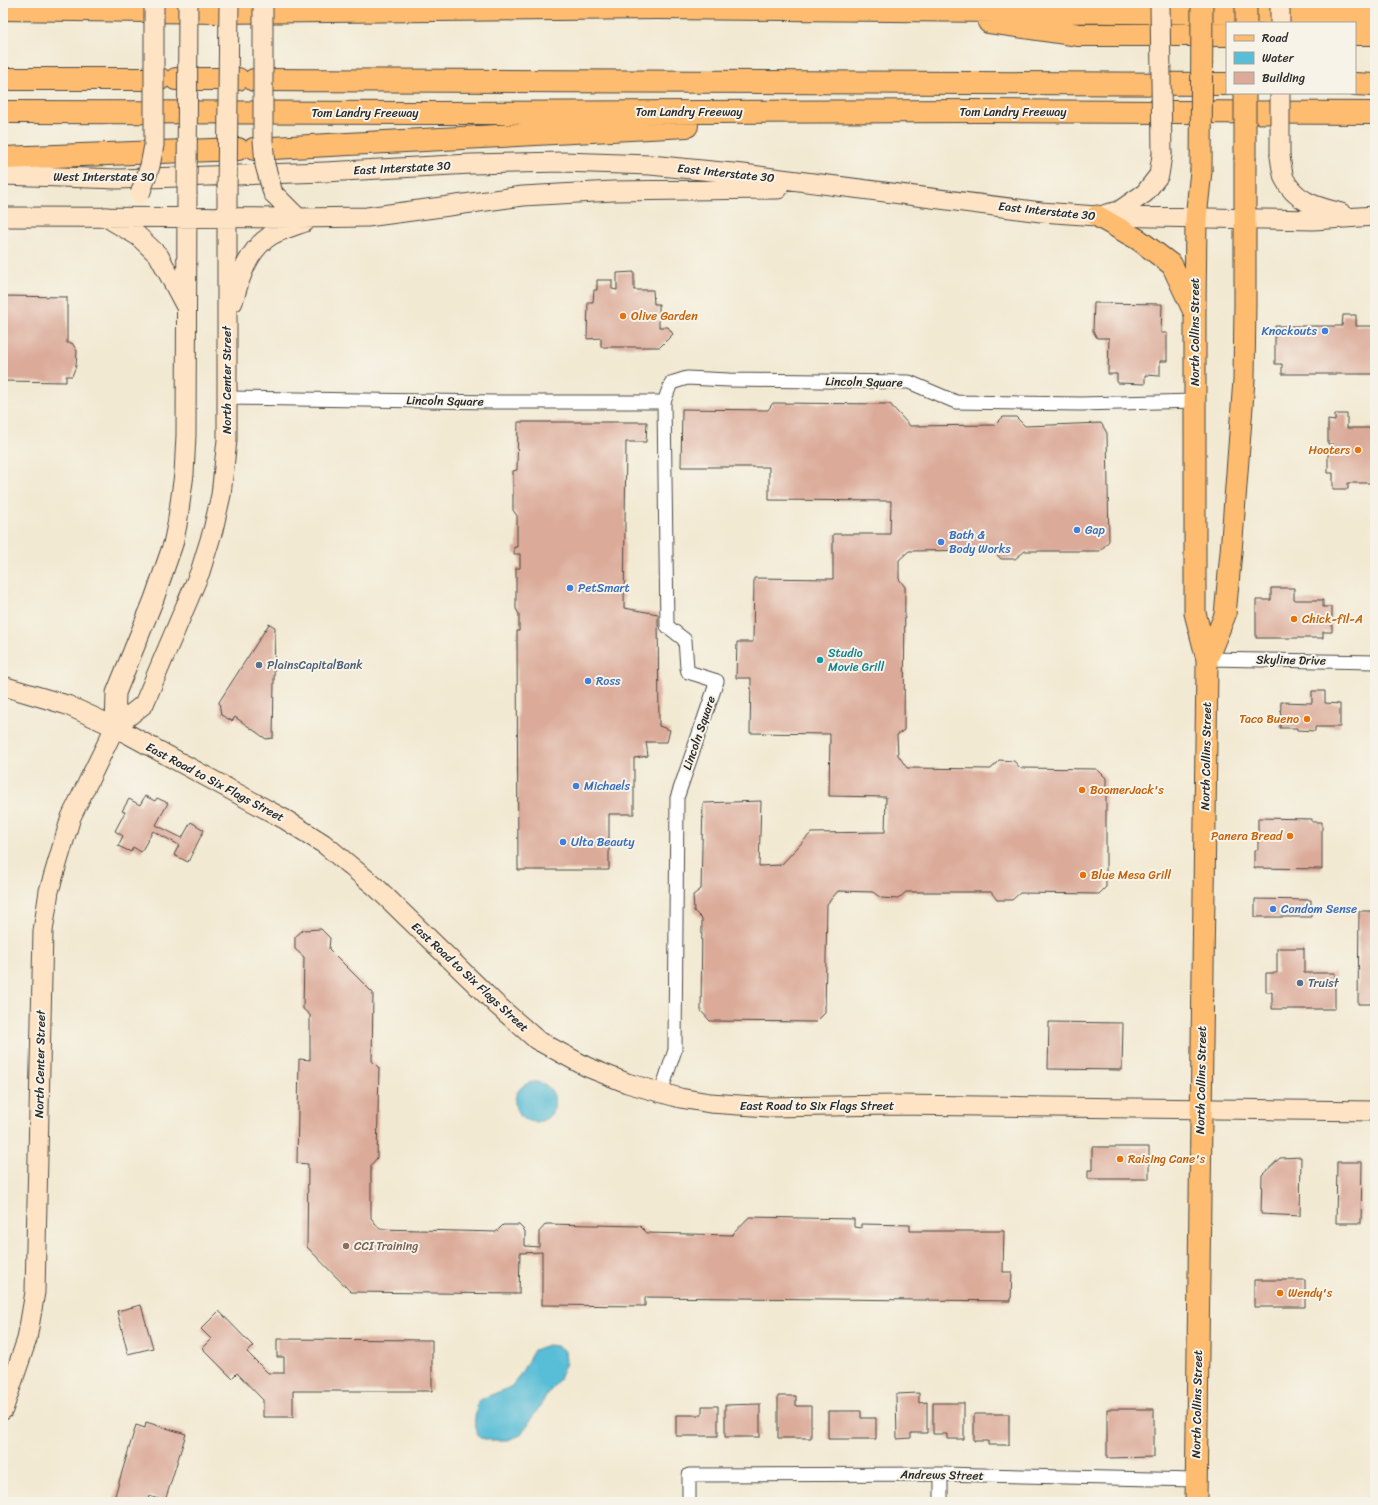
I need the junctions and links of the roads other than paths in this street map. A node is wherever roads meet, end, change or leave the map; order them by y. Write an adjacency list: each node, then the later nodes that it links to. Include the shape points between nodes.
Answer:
1 (154, 3): 33 (main road, bridge, via 154,145 150,166 135,201 119,213)
2 (188, 3): 34 (main road, North Center Street, bridge)
3 (229, 3): 35 (main road, North Center Street, bridge)
4 (263, 3): 36 (main road, bridge, via 265,165 273,193)
5 (1160, 3): 30 (main road, bridge, via 1162,155 1159,175 1145,194 1119,211)
6 (1202, 3): 38 (main road, North Collins Street, bridge, via 1201,171)
7 (1246, 3): 12 (main road, bridge)
8 (1280, 3): 13 (main road, bridge)
9 (3, 9): 10 (highway, via 219,12 658,8)
10 (948, 10): 11 (highway); 16 (highway, via 984,21 1079,35)
11 (1375, 12)
12 (1246, 22)
13 (1280, 22)
14 (1356, 34): 15 (highway)
15 (1375, 34)
16 (1226, 35)
17 (3, 78): 18 (highway)
18 (1226, 84)
19 (1356, 84): 20 (highway)
20 (1375, 84)
21 (1245, 94): 39 (main road, North Collins Street, bridge)
22 (1280, 94): 31 (main road, bridge, via 1280,156 1284,177 1292,190 1312,205)
23 (980, 111): 24 (highway, Tom Landry Freeway); 25 (highway, Tom Landry Freeway); 26 (highway, via 384,143)
24 (3, 112)
25 (1375, 113)
26 (3, 158)
27 (3, 175): 28 (main road, West Interstate 30, via 118,179)
28 (205, 176): 29 (main road, East Interstate 30, via 563,162 650,165)
29 (850, 188): 30 (main road, East Interstate 30, via 1041,212); 37 (main road, via 530,196 367,217)
30 (1097, 216): 38 (main road, East Interstate 30); 41 (main road, via 1139,240 1172,265)
31 (1366, 216): 39 (main road, East Interstate 30, via 1313,220)
32 (3, 217): 33 (main road)
33 (105, 217): 34 (main road); 40 (main road, via 138,236 159,256)
34 (186, 218): 35 (main road); 40 (main road, North Center Street)
35 (228, 218): 36 (main road); 42 (main road, North Center Street)
36 (298, 218): 37 (main road)
37 (318, 218): 42 (main road, via 270,236 258,246 243,270)
38 (1196, 218): 39 (main road, East Interstate 30); 41 (main road, North Collins Street)
39 (1245, 219): 46 (main road, North Collins Street, via 1244,380 1226,615)
40 (186, 307): 49 (main road, North Center Street, via 186,434 180,507 173,544 158,589 116,693)
41 (1195, 314): 44 (main road, North Collins Street)
42 (226, 323): 43 (main road, North Center Street)
43 (227, 398): 45 (street, Lincoln Square); 49 (main road, North Center Street, via 227,440 222,495 200,572 144,704)
44 (1195, 401): 45 (street, Lincoln Square, via 1081,404 956,402 909,382 687,378 671,383); 46 (main road, North Collins Street, via 1195,613)
45 (664, 402): 50 (street, Lincoln Square, via 667,626 686,640 688,672 717,681 677,798 675,1050)
46 (1207, 659): 47 (street, Skyline Drive); 51 (main road, North Collins Street)
47 (1375, 662)
48 (3, 686): 49 (main road, East Road to Six Flags Street, via 67,706)
49 (114, 727): 50 (main road, East Road to Six Flags Street, via 286,820 324,844 377,888 496,1004 537,1040 587,1067 626,1083); 53 (main road, North Center Street, via 71,817 49,891 43,932 35,1292 27,1338)
50 (661, 1092): 51 (main road, East Road to Six Flags Street, via 710,1103 768,1108 894,1105)
51 (1201, 1109): 52 (main road, East Road to Six Flags Street); 55 (main road, North Collins Street)
52 (1375, 1111)
53 (3, 1410)
54 (941, 1474): 55 (street, Andrews Street); 56 (street, Andrews Street, via 689,1475); 57 (street)
55 (1196, 1480): 58 (main road, North Collins Street)
56 (689, 1502)
57 (941, 1502)
58 (1196, 1502)

